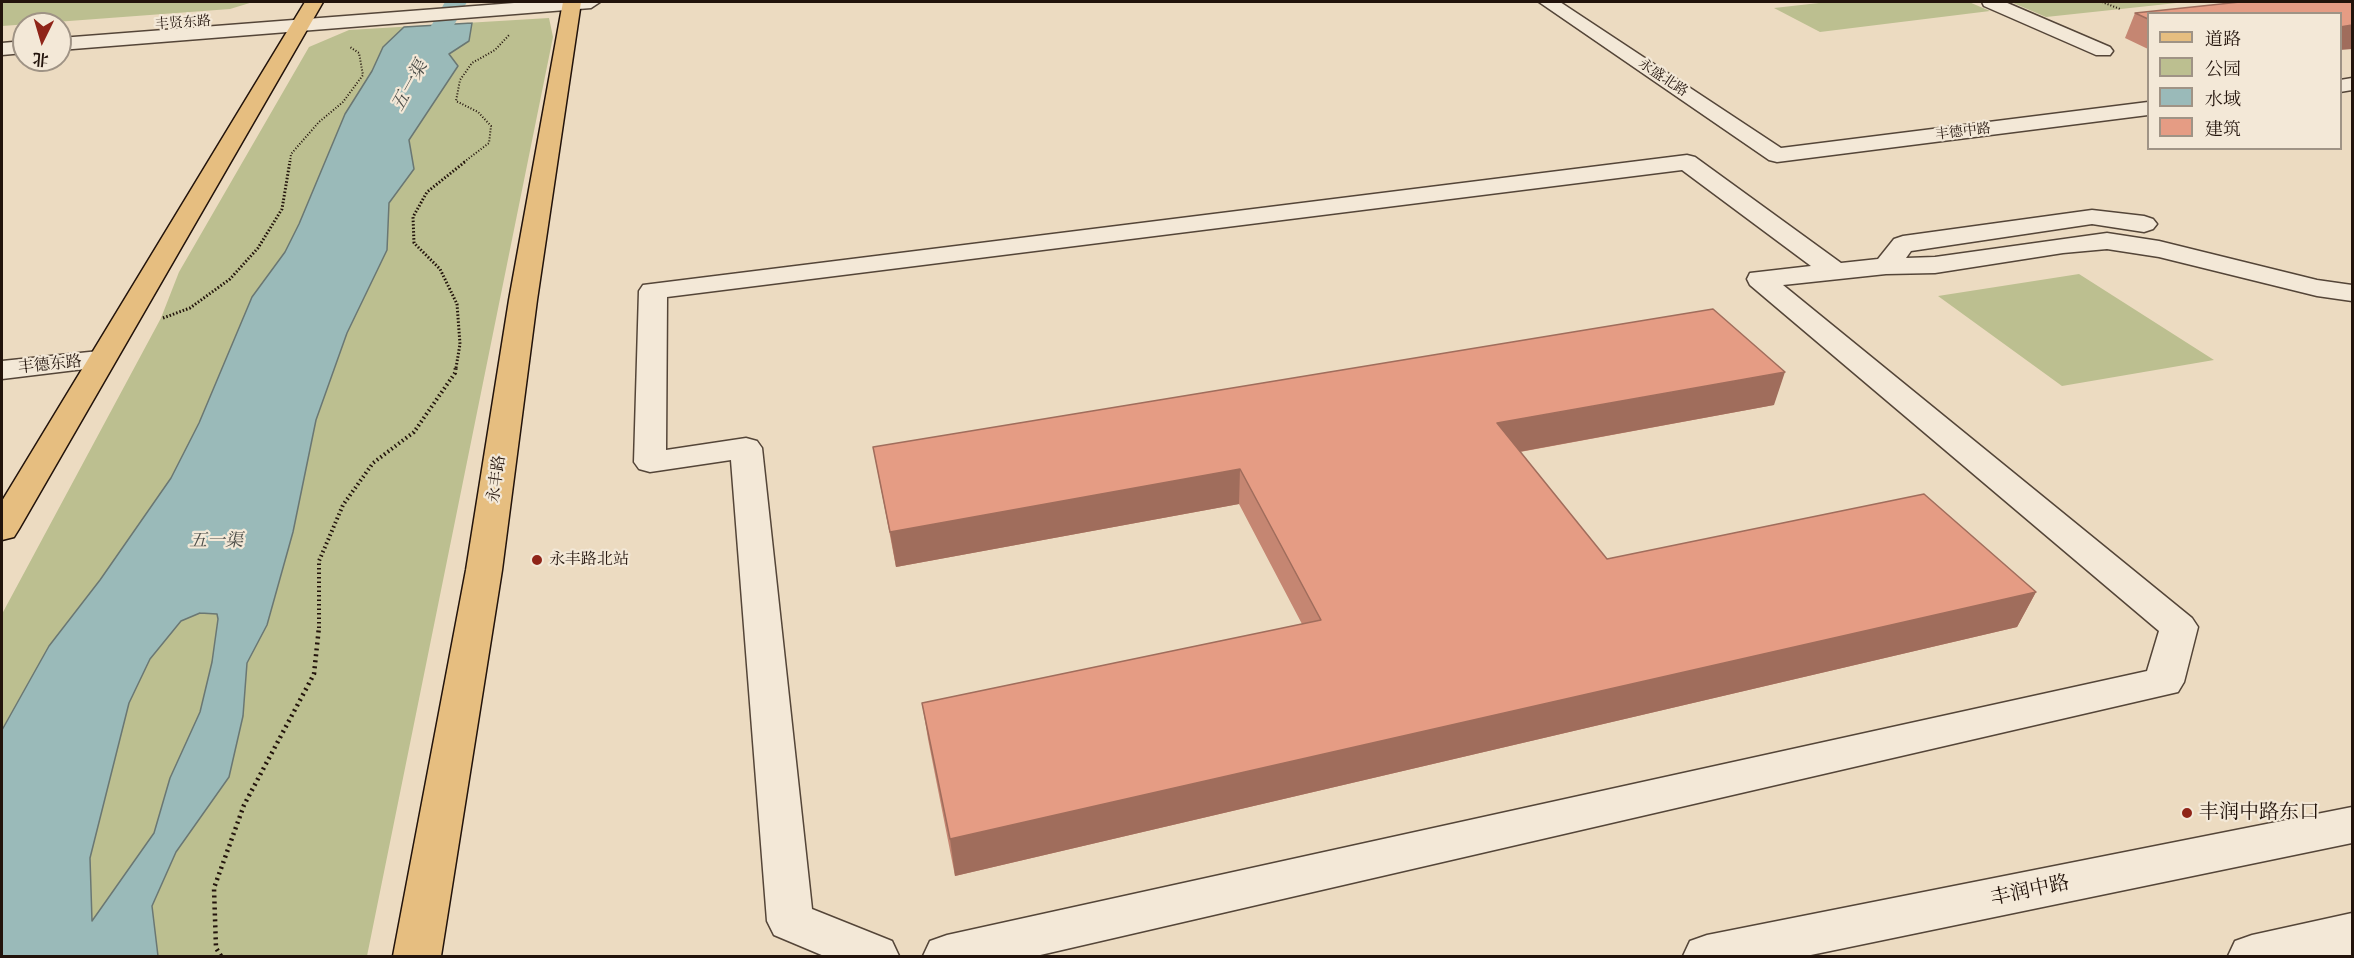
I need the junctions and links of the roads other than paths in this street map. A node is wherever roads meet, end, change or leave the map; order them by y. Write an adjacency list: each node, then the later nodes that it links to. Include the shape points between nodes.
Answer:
1 (459, 2): 5 (street)
2 (578, 2): 5 (street); 21 (main road, 永丰路, via 523,300 484,570)
3 (1548, 2): 11 (street, 永盛北路)
4 (1991, 2): 9 (street)
5 (399, 10): 6 (street)
6 (307, 13): 7 (street, 丰贤东路); 8 (street, 丰贤东路); 16 (main road)
7 (72, 31)
8 (72, 42)
9 (2103, 51)
10 (2147, 109): 11 (street, 丰德中路)
11 (1777, 155)
12 (1886, 266): 13 (street, via 1902,244 2091,217 2141,224 2290,261); 14 (street); 15 (street, via 1935,265 2107,241)
13 (2352, 271)
14 (1837, 272): 22 (street, via 1687,162 653,291 650,462 746,448 790,921); 23 (street, via 1760,279 2179,627 2164,682)
15 (2352, 293)
16 (99, 360): 17 (street, 丰德东路); 18 (main road)
17 (2, 370)
18 (2, 529)
19 (2352, 825): 24 (street, 丰润中路)
20 (2352, 934): 25 (street)
21 (417, 957)
22 (875, 957)
23 (947, 957)
24 (1707, 957)
25 (2252, 957)

